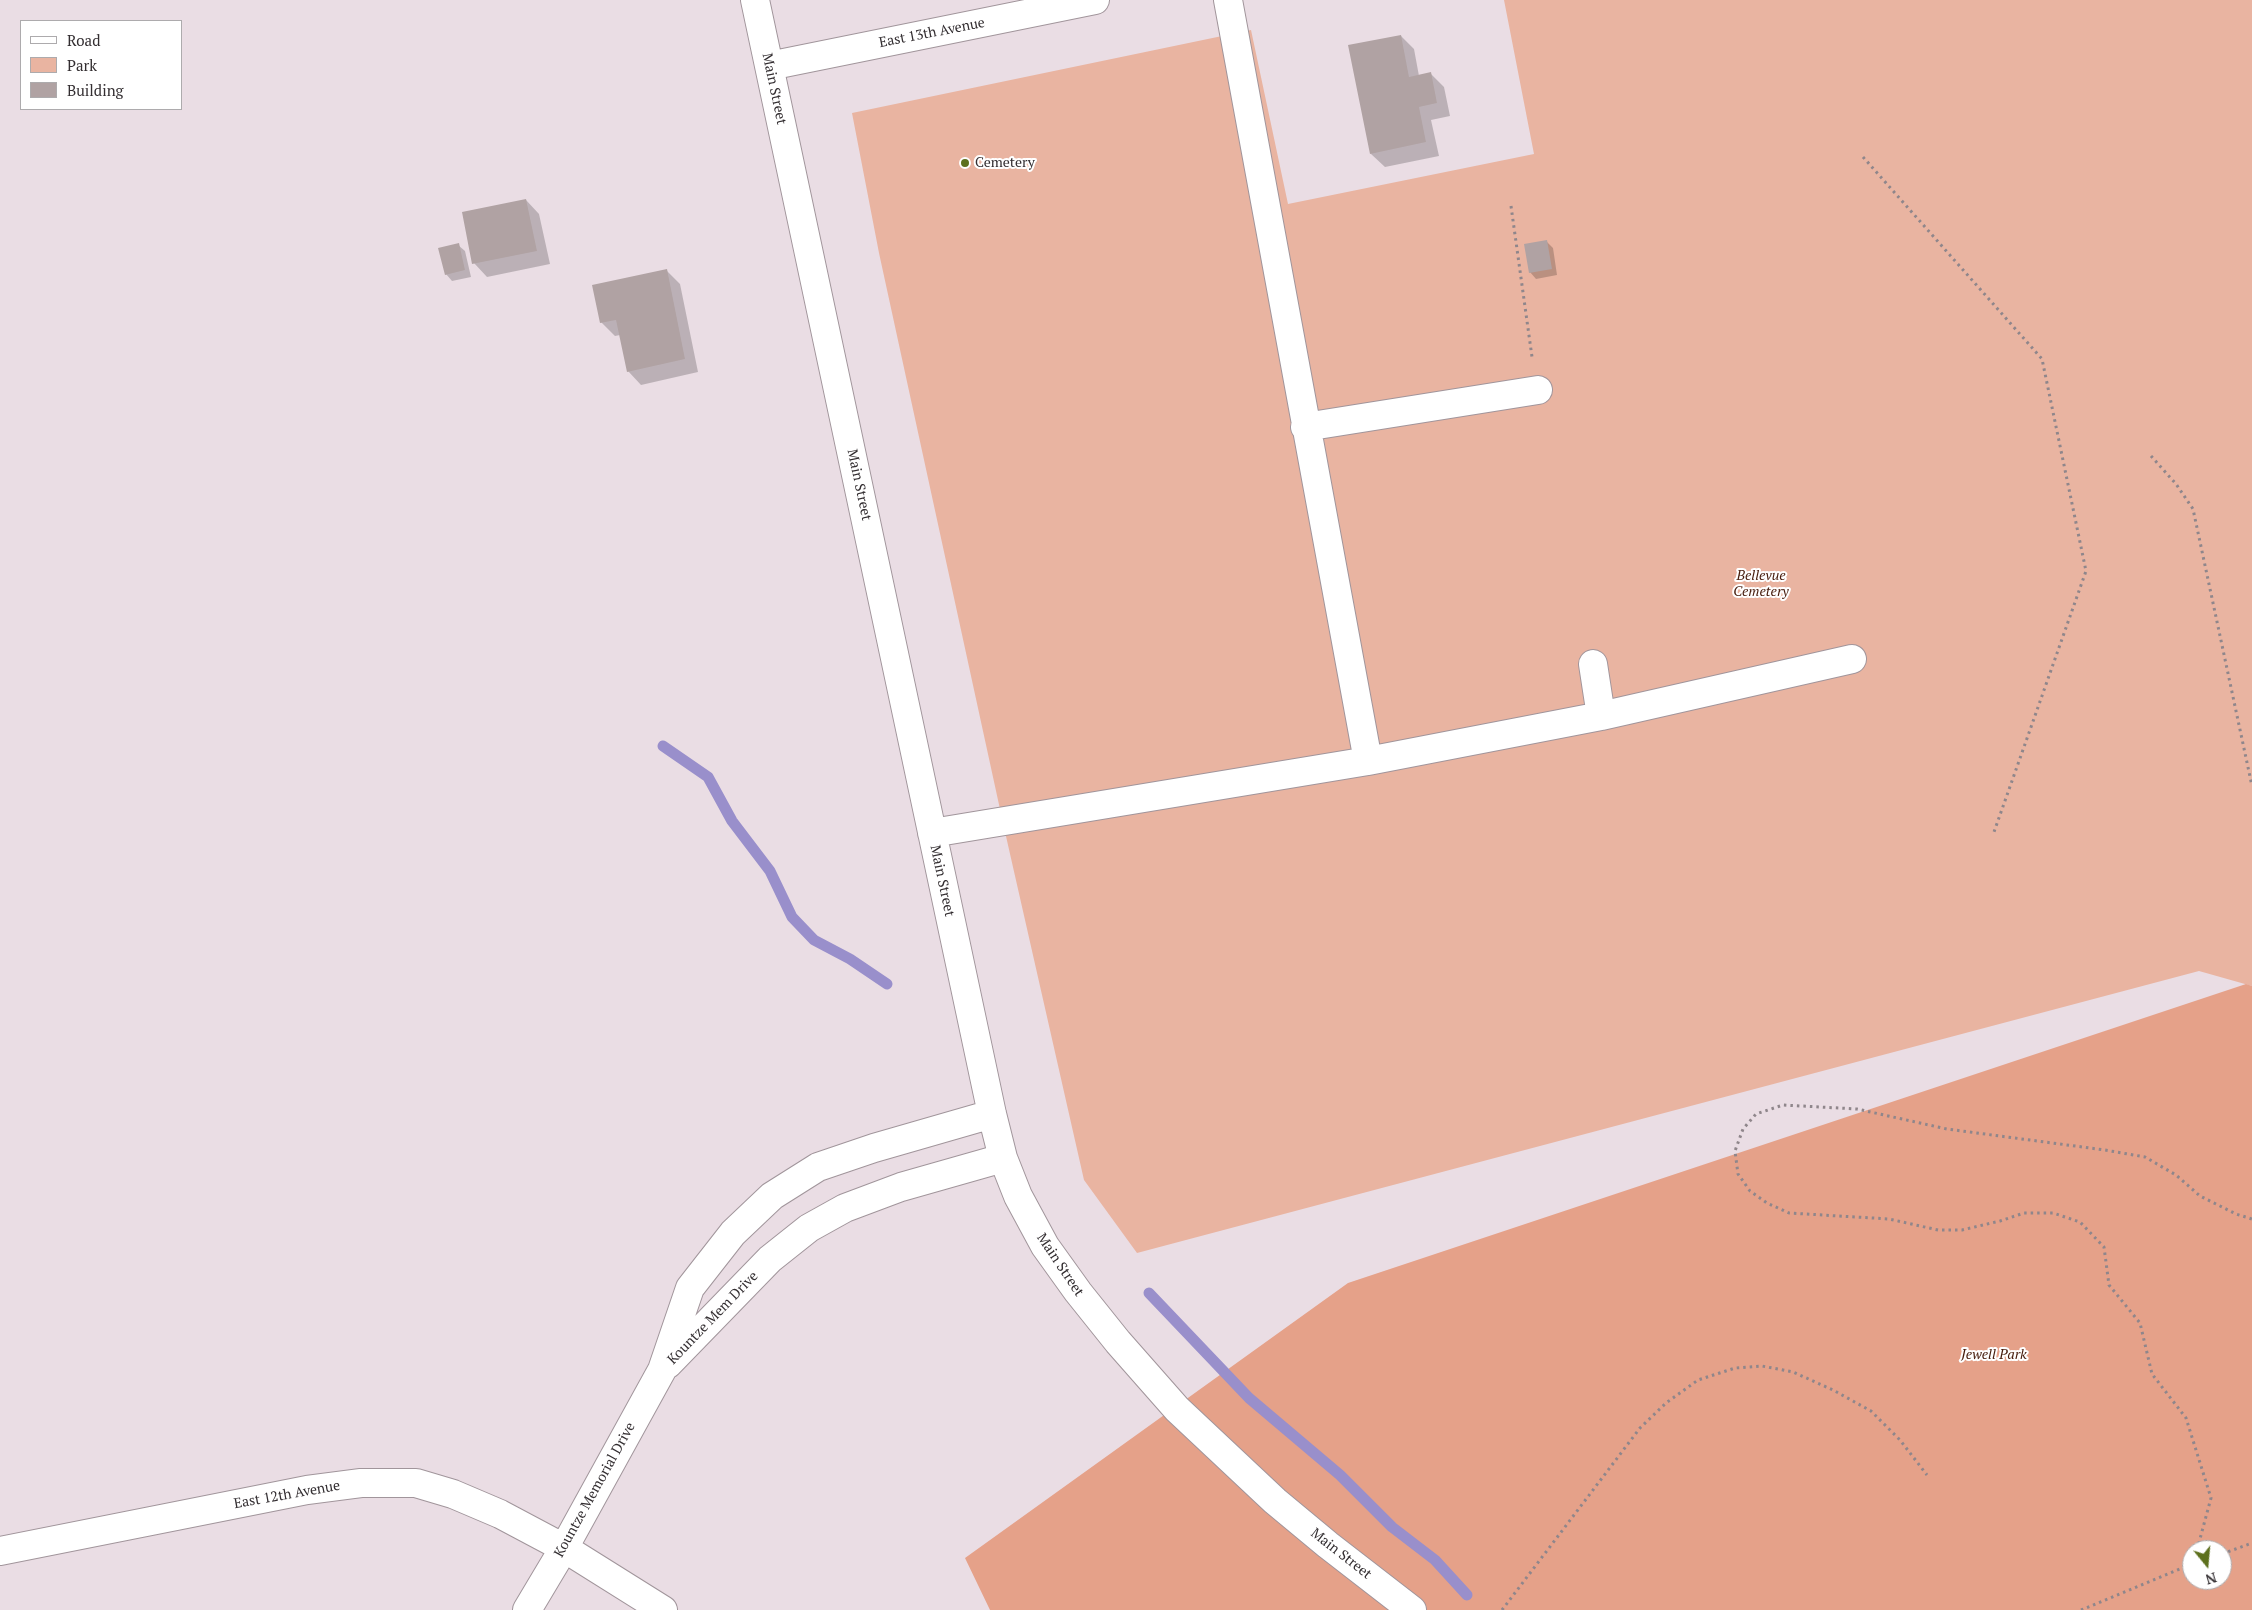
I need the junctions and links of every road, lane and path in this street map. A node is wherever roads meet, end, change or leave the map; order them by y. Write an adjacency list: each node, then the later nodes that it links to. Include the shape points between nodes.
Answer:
1 (756, 0): 4 (street, Main Street)
2 (1095, 0): 4 (street, East 13th Avenue)
3 (1228, 0): 8 (street)
4 (769, 66): 16 (street, Main Street)
5 (1864, 157): 15 (path, via 2042,359 2086,571)
6 (1511, 206): 7 (path)
7 (1536, 378): 8 (street)
8 (1305, 427): 13 (street)
9 (2151, 456): 14 (path, via 2193,509)
10 (1852, 659): 12 (street)
11 (1592, 664): 12 (street)
12 (1601, 716): 13 (street)
13 (1368, 761): 16 (street)
14 (2252, 786)
15 (1994, 832)
16 (932, 833): 17 (street, Main Street)
17 (992, 1114): 18 (street, Main Street); 20 (street, Kountze Mem Drive, via 818,1167 772,1196 733,1233 690,1288)
18 (1003, 1158): 20 (street, Kountze Mem Drive, via 901,1187 845,1208 809,1228 770,1259); 30 (street, Main Street, via 1018,1196 1045,1246 1118,1342 1177,1408 1283,1507)
19 (2252, 1219): 22 (path, via 2200,1196 2145,1157 1948,1129 1857,1109 1783,1105 1756,1114 1743,1129 1735,1152 1738,1174 1750,1191 1789,1213 1888,1219 1938,1230 1962,1230 2024,1213 2053,1213 2080,1222 2104,1246 2108,1285 2140,1323 2152,1374 2186,1418 2211,1498)
20 (662, 1370): 24 (street, Kountze Memorial Drive)
21 (1927, 1475): 31 (path, via 1900,1440 1871,1411 1793,1372 1762,1366 1735,1368 1698,1380 1666,1403 1640,1428)
22 (2200, 1540)
23 (2252, 1543): 26 (path)
24 (564, 1548): 25 (street, East 12th Avenue, via 500,1514 453,1494 416,1483 370,1483 307,1490); 28 (street, Kountze Memorial Drive); 29 (street, East 12th Avenue)
25 (0, 1550)
26 (2232, 1550)
27 (2182, 1568): 32 (path)
28 (527, 1610)
29 (663, 1610)
30 (1412, 1610)
31 (1502, 1610)
32 (2081, 1610)

